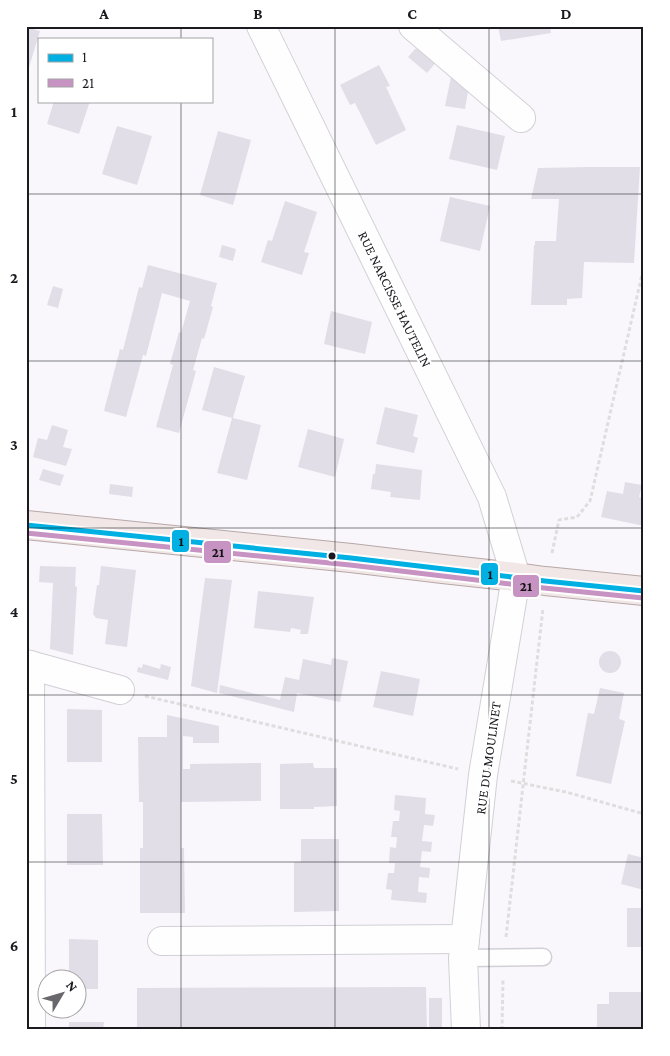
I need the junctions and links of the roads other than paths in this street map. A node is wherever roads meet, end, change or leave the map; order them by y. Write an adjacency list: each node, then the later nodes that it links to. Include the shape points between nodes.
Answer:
1 (261, 26): 5 (street, RUE NARCISSE HAUTELIN, via 492,497)
2 (413, 26): 3 (street)
3 (521, 118)
4 (26, 525): 5 (main road)
5 (516, 577): 6 (main road); 10 (street, RUE DU MOULINET, via 484,775)
6 (644, 591)
7 (28, 665): 8 (street); 12 (street)
8 (120, 690)
9 (162, 941): 10 (street)
10 (464, 948): 11 (lane); 13 (street, RUE DU MOULINET)
11 (543, 958)
12 (31, 1030)
13 (466, 1030)

